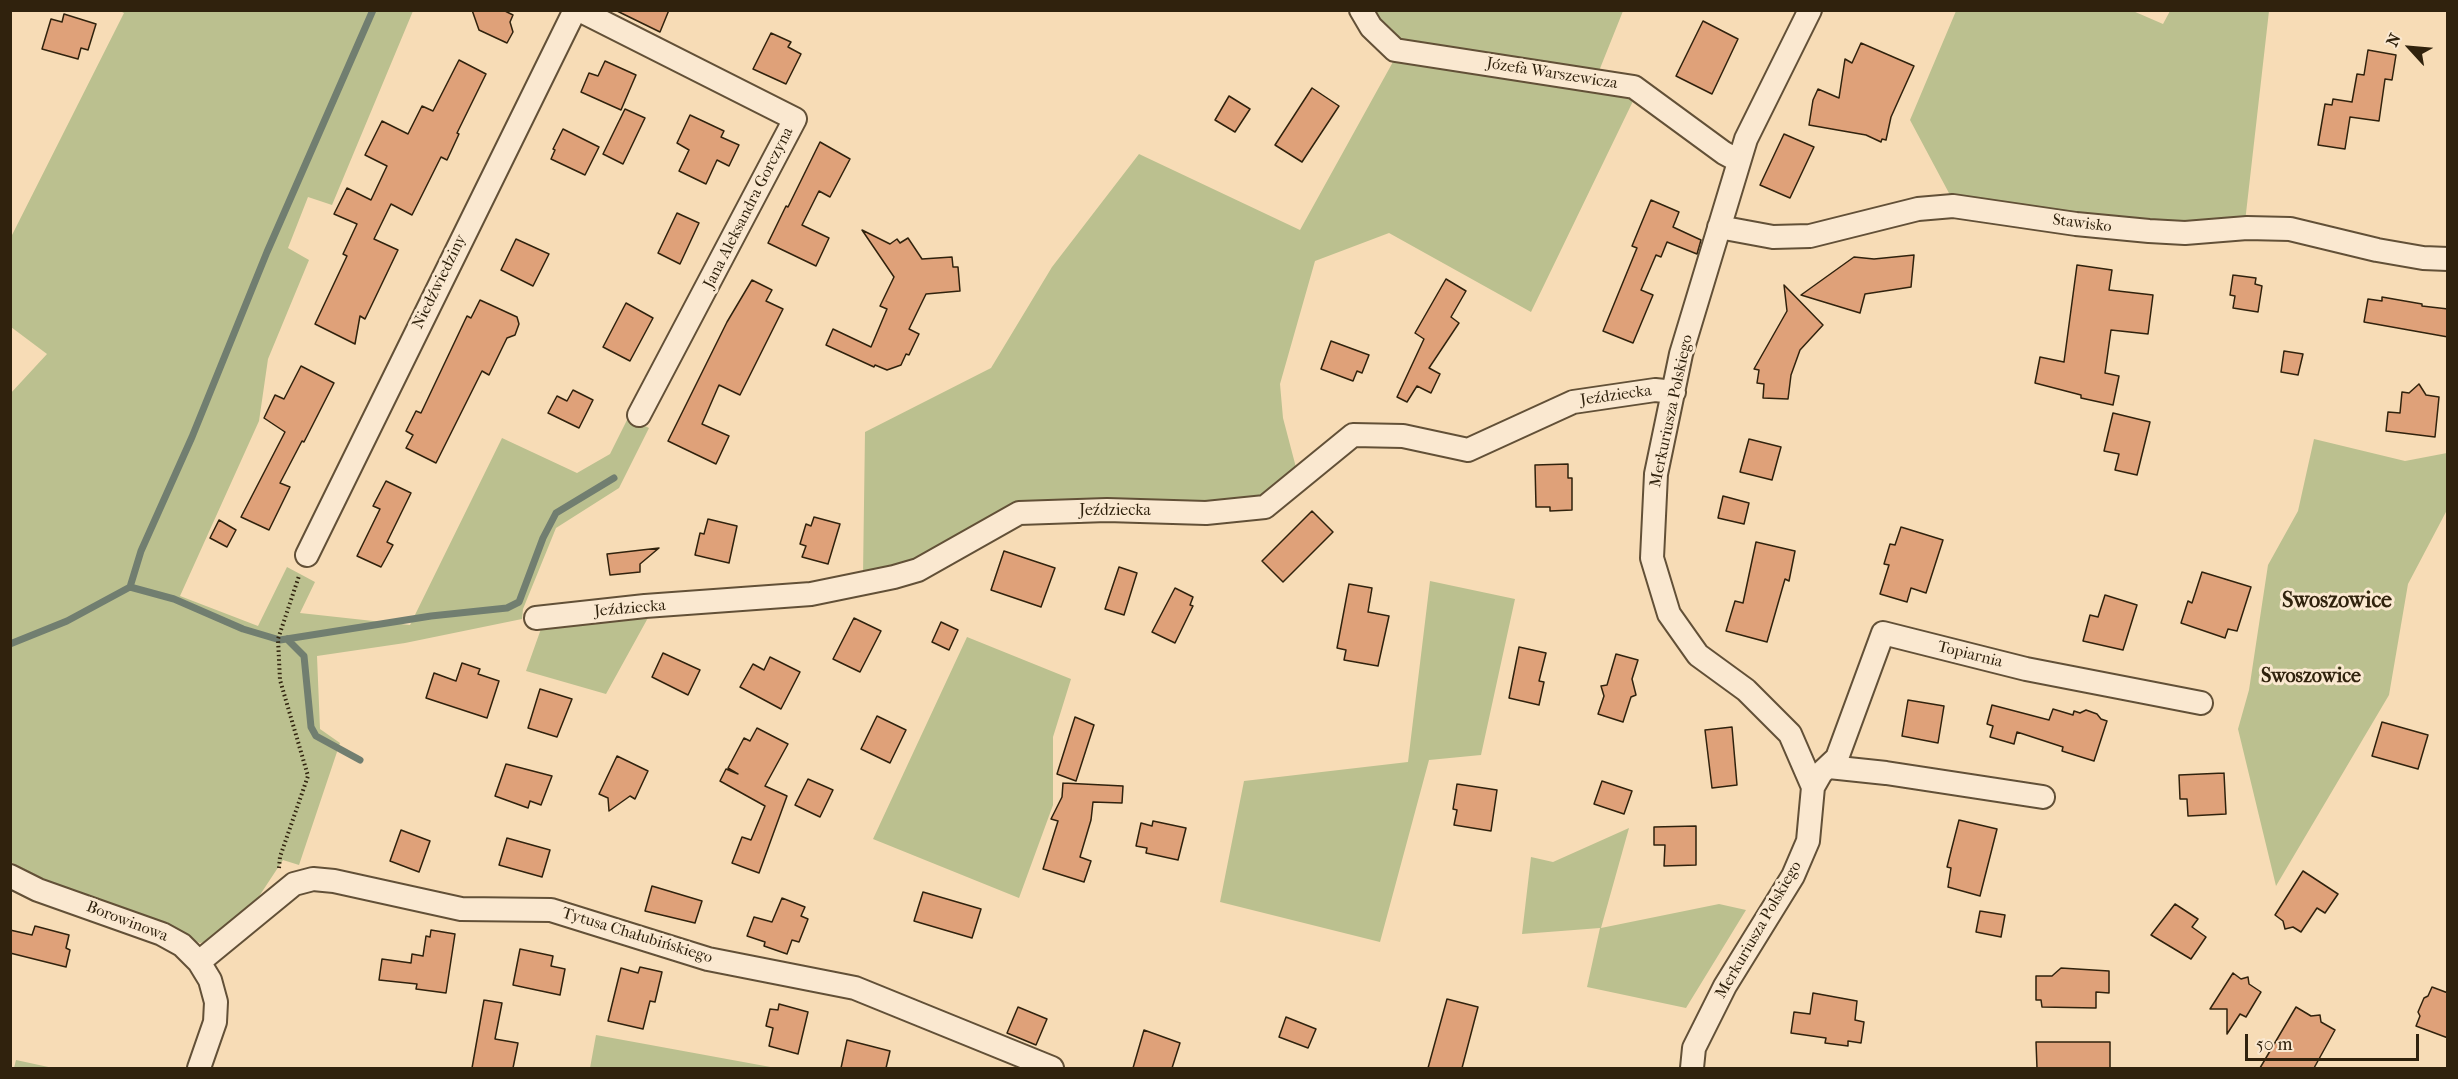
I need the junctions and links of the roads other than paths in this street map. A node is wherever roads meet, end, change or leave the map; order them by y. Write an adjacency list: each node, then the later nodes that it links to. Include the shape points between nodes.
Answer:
1 (577, 10): 8 (street, Jana Aleksandra Gorczyna, via 795,119); 9 (street, Niedźwiedziny)
2 (1361, 10): 4 (street, Józefa Warszewicza, via 1371,27 1395,50 1634,87)
3 (1810, 10): 4 (street, Merkuriusza Polskiego, via 1746,139)
4 (1739, 161): 5 (street, Merkuriusza Polskiego)
5 (1719, 227): 6 (street, Stawisko, via 1773,237 1810,237 1918,209 1953,206 2149,231 2290,229 2377,250); 7 (street, Merkuriusza Polskiego)
6 (2448, 259)
7 (1674, 392): 10 (street, Jeździecka, via 1655,390 1573,402 1468,450 1403,436 1353,435 1265,507 1206,513 1107,510 1019,513 918,570 894,577 811,594); 13 (street, Merkuriusza Polskiego, via 1656,474 1652,558 1669,614 1698,655 1746,690 1790,734)
8 (639, 415)
9 (307, 555)
10 (536, 618)
11 (2201, 703): 12 (street, Topiarnia, via 2026,669 1883,633 1837,758)
12 (1828, 767): 13 (street, Topiarnia); 14 (street, via 1886,772)
13 (1813, 787): 19 (street, Merkuriusza Polskiego, via 1808,841 1793,876 1720,994 1694,1048)
14 (2043, 797)
15 (10, 876): 16 (street, Borowinowa, via 38,890 162,934 182,945)
16 (199, 962): 17 (street, Borowinowa, via 210,980 216,1002 215,1022); 18 (street, Tytusa Chałubińskiego, via 294,884 313,879 334,881 461,909 551,910 708,959 855,988)
17 (199, 1068)
18 (1052, 1068)
19 (1692, 1068)

